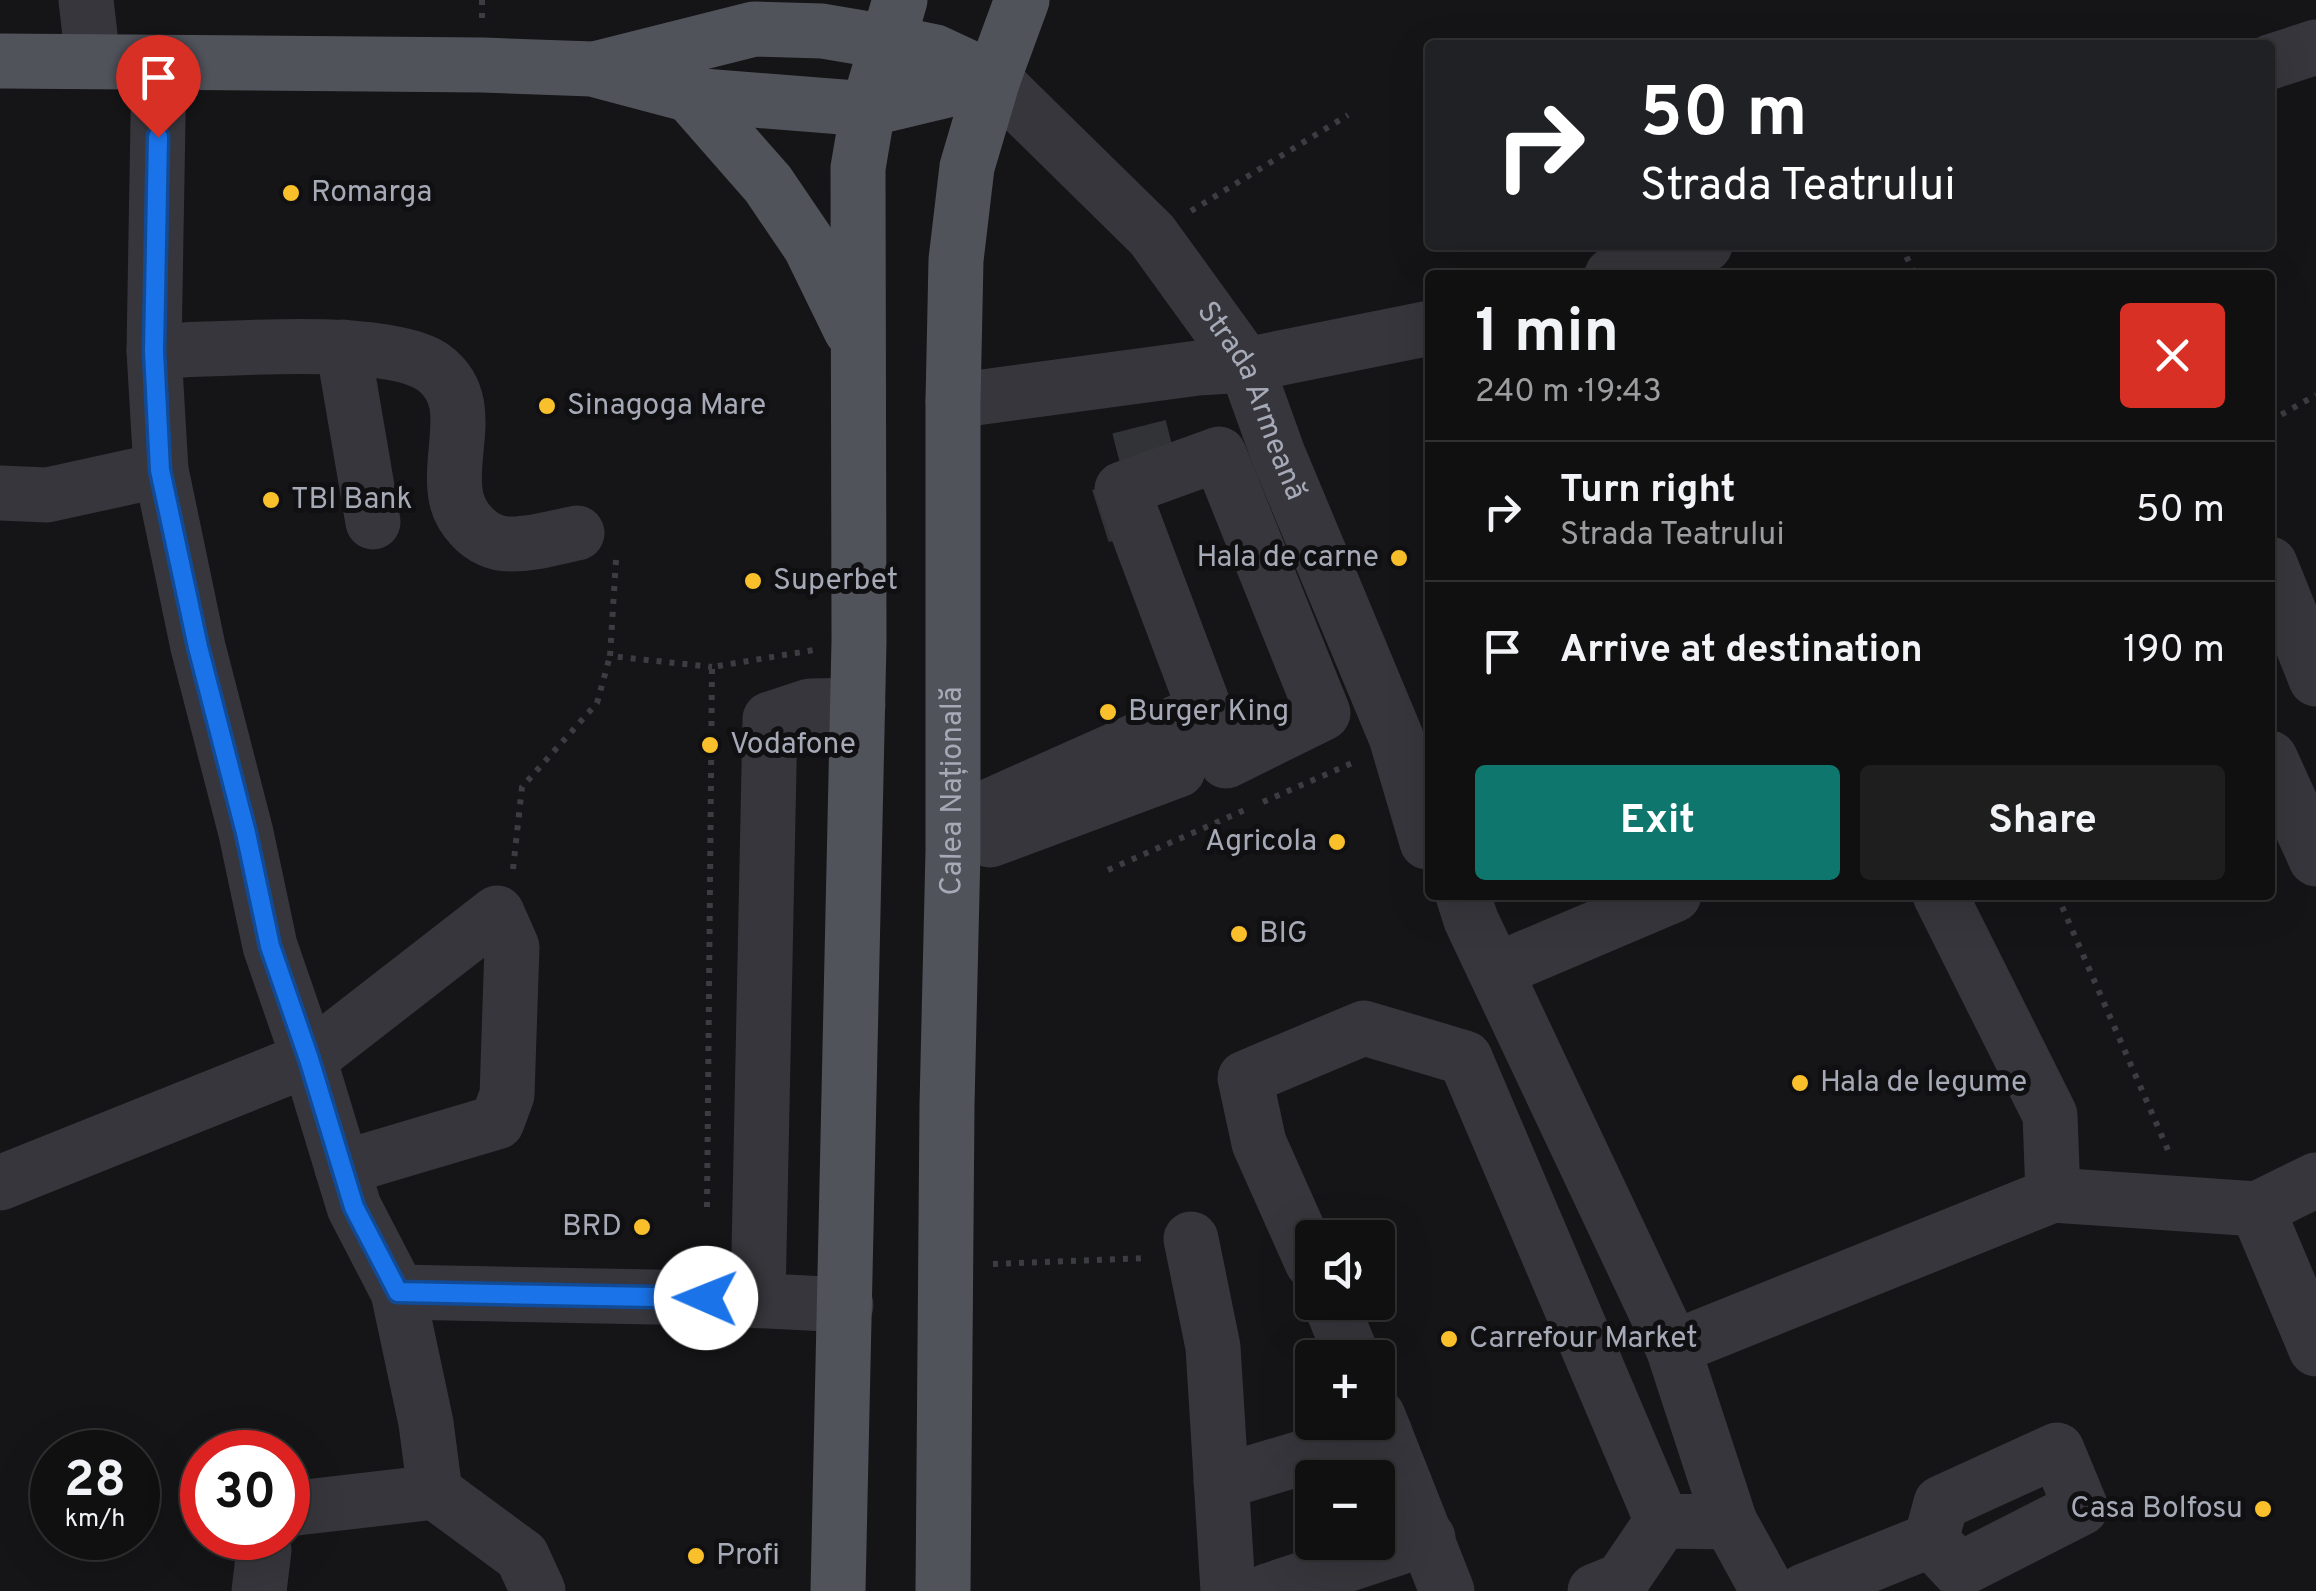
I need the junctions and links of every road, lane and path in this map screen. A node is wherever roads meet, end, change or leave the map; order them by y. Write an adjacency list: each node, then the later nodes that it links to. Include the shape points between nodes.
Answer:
1 (86, 0): 6 (street)
2 (1022, 0): 11 (main road, Calea Națională)
3 (774, 14): 4 (main road, via 822,30); 10 (main road)
4 (894, 21): 11 (main road, via 935,52); 13 (main road)
5 (2316, 47): 7 (street)
6 (93, 60): 8 (main road); 9 (main road)
7 (2275, 60)
8 (0, 61)
9 (159, 62): 10 (main road); 21 (street)
10 (592, 70): 12 (main road)
11 (993, 78): 13 (main road); 15 (street, Strada Armeană); 24 (main road, Calea Națională, via 967,167 956,260)
12 (690, 95): 13 (main road); 19 (main road, via 768,184 810,246)
13 (868, 109): 19 (main road, via 858,168)
14 (1348, 116): 15 (path)
15 (1152, 236): 22 (street, Strada Armeană)
16 (1690, 250): 17 (street)
17 (1628, 270)
18 (1425, 329): 22 (street)
19 (859, 346): 34 (main road)
20 (343, 347): 21 (street); 28 (street); 29 (street, via 404,352 451,385 459,411 454,492 479,536 507,545)
21 (154, 351): 26 (street)
22 (1246, 365): 24 (street); 38 (street, Strada Armeană, via 1396,737)
23 (2316, 395): 25 (path)
24 (952, 401): 39 (main road, Calea Națională)
25 (2275, 419)
26 (160, 470): 27 (street, via 47,495); 47 (street, via 270,946)
27 (0, 494)
28 (373, 522)
29 (577, 533): 31 (path, via 617,544)
30 (2275, 577): 33 (street)
31 (610, 656): 32 (path); 45 (path, via 596,703 522,787 513,869)
32 (712, 667)
33 (2316, 680)
34 (858, 705): 58 (street, via 810,706 770,719); 59 (main road)
35 (1205, 710): 35 (street, via 1226,760 1324,713 1219,454 1122,489); 39 (street)
36 (2275, 769): 40 (street)
37 (1178, 770): 39 (street, via 1013,833)
38 (1425, 835)
39 (954, 836): 56 (main road, Calea Națională)
40 (2316, 859)
41 (1464, 900): 46 (street)
42 (1662, 900): 46 (street)
43 (1942, 900): 51 (street, via 2050,1115)
44 (2059, 900): 52 (path)
45 (498, 913): 47 (street); 48 (street, via 512,947 508,1095 497,1122)
46 (1498, 970): 60 (street)
47 (309, 1059): 48 (street); 50 (street)
48 (342, 1168): 57 (street, via 354,1207)
49 (2316, 1180): 53 (street)
50 (0, 1183)
51 (2053, 1194): 52 (street); 60 (street)
52 (2192, 1204): 53 (street)
53 (2257, 1209): 61 (street)
54 (1295, 1224): 67 (street, via 1259,1144 1246,1078 1364,1028 1465,1058)
55 (1191, 1238): 56 (path, via 1164,1257); 64 (street, via 1213,1347)
56 (946, 1264): 75 (main road, Calea Națională)
57 (398, 1292): 58 (street); 65 (street)
58 (732, 1299): 59 (street)
59 (846, 1305): 74 (main road)
60 (1673, 1348): 68 (street)
61 (2316, 1349)
62 (1339, 1440): 64 (street)
63 (1387, 1440): 69 (street)
64 (1221, 1482): 76 (street)
65 (435, 1492): 66 (street); 73 (street, via 522,1556)
66 (310, 1506)
67 (1662, 1521): 68 (street); 79 (street, via 1622,1580)
68 (1730, 1522): 80 (street)
69 (1428, 1538): 77 (street); 78 (street)
70 (1931, 1540): 81 (street)
71 (263, 1560): 72 (street)
72 (259, 1591)
73 (538, 1591)
74 (838, 1591)
75 (943, 1591)
76 (1228, 1591)
77 (1267, 1591)
78 (1447, 1591)
79 (1595, 1591)
80 (1768, 1591)
81 (1804, 1591)

